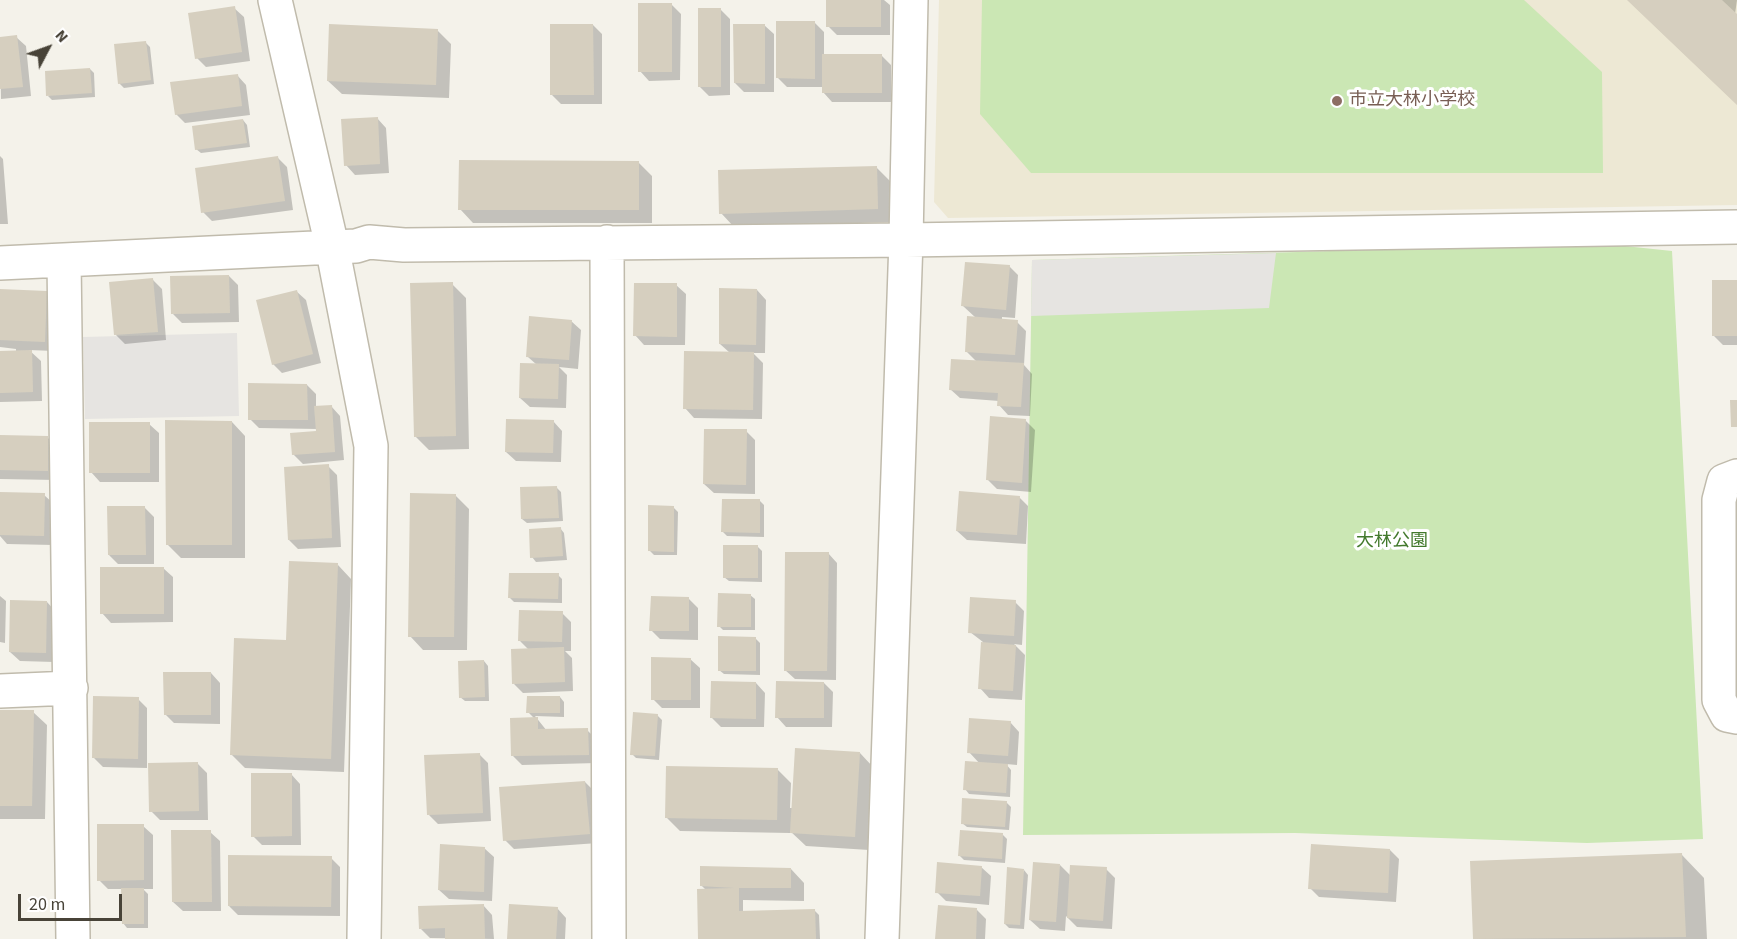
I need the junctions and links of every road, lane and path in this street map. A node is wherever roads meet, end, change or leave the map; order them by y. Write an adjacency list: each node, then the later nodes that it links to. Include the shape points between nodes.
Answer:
1 (275, 0): 6 (street)
2 (911, 0): 4 (street)
3 (1737, 227): 4 (street)
4 (906, 240): 5 (street); 16 (street)
5 (607, 242): 6 (street, via 369,242); 15 (street)
6 (332, 246): 7 (street); 14 (street, via 371,446)
7 (64, 260): 8 (street); 10 (street)
8 (0, 263)
9 (1737, 476): 12 (street, via 1724,481 1719,500 1719,700 1727,715)
10 (70, 688): 11 (street); 13 (street)
11 (0, 690)
12 (1737, 717)
13 (73, 939)
14 (364, 939)
15 (609, 939)
16 (882, 939)

